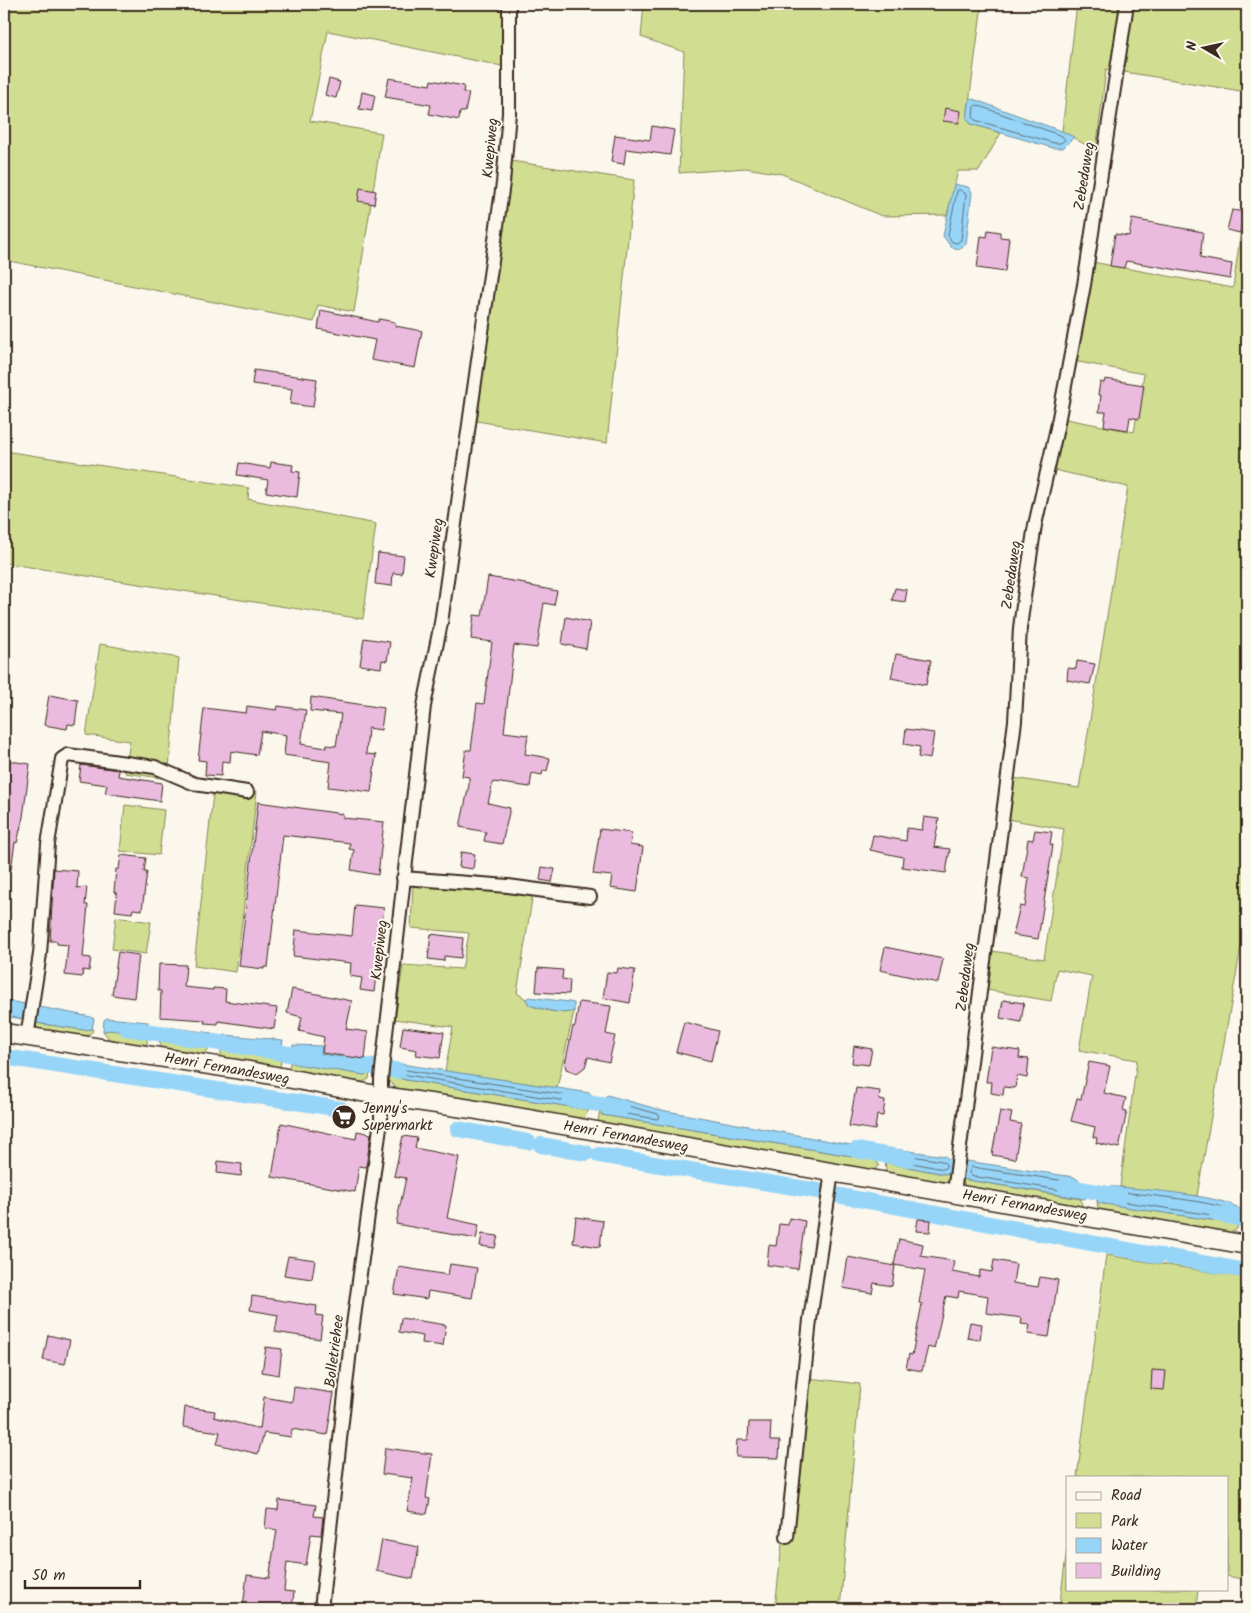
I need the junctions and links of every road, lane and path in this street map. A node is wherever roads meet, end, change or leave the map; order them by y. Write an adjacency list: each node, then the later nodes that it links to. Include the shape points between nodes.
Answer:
1 (509, 4): 4 (street, Kwepiweg, via 509,113 503,183 440,623 424,706)
2 (1127, 4): 10 (street, Zebedaweg, via 1084,284 1028,571 1020,628 1015,721)
3 (247, 792): 7 (street, via 196,784 156,767 68,755 62,759 48,844 40,954)
4 (403, 878): 5 (street, via 508,886); 8 (street, Kwepiweg)
5 (590, 897)
6 (4, 1033): 7 (street, Henri Fernandesweg)
7 (27, 1036): 8 (street, Henri Fernandesweg, via 255,1072)
8 (382, 1088): 9 (street, Henri Fernandesweg, via 471,1109); 13 (street, Bolletriehee, via 381,1120 352,1332)
9 (832, 1172): 10 (street, Henri Fernandesweg); 12 (street, via 810,1320)
10 (954, 1193): 11 (street, Henri Fernandesweg)
11 (1247, 1245)
12 (787, 1537)
13 (321, 1609)

